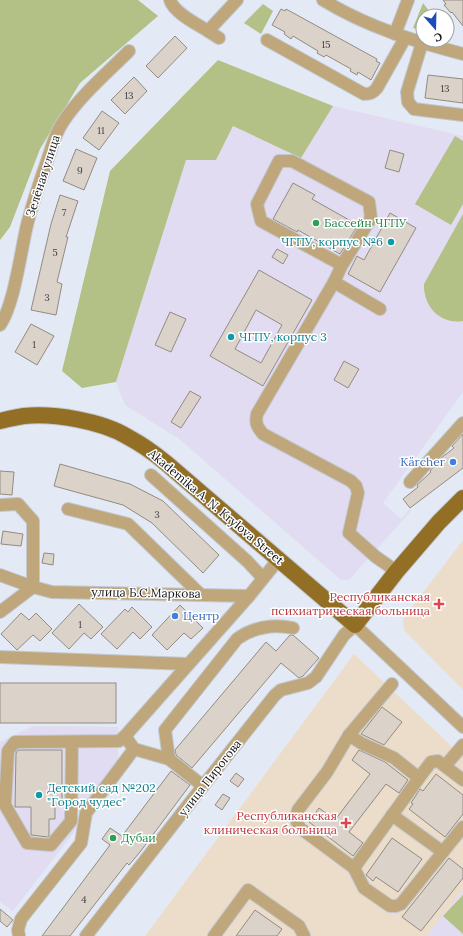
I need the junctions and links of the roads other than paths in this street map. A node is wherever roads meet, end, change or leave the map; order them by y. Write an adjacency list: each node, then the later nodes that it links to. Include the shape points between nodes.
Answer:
1 (170, 0): 5 (street, via 174,8)
2 (237, 0): 5 (street)
3 (323, 0): 6 (street, via 350,15)
4 (408, 0): 6 (street)
5 (208, 31): 7 (street)
6 (400, 36): 8 (street, via 377,88 368,94); 9 (street)
7 (219, 38)
8 (267, 40)
9 (415, 41)
10 (420, 48): 14 (street, via 407,92 408,102 414,109)
11 (441, 48): 13 (street)
12 (129, 51): 18 (street, Зелёная улица, via 87,93 55,136 29,218 11,299)
13 (463, 54)
14 (463, 115)
15 (342, 265): 15 (street, via 261,221 257,204 279,161 292,161 369,202 371,218); 16 (street)
16 (334, 282): 17 (street); 28 (street, via 257,414 255,422 263,434 356,486 358,493 349,533)
17 (380, 308)
18 (0, 325)
19 (0, 421): 27 (main road, Akademika A. N. Krylova Street, via 24,416 76,419 127,436 166,463)
20 (463, 423): 22 (street)
21 (151, 475): 30 (street)
22 (410, 482)
23 (463, 486): 28 (main road, улица Пирогова, via 424,524)
24 (463, 498): 35 (main road, улица Пирогова, via 439,522)
25 (0, 505): 31 (street, via 18,504 33,521)
26 (68, 509): 32 (street, via 128,524)
27 (278, 560): 30 (street); 35 (main road, Akademika A. N. Krylova Street)
28 (389, 566): 35 (main road, улица Пирогова)
29 (0, 575): 31 (street, улица Б.С.Маркова)
30 (263, 578): 33 (street)
31 (32, 587): 32 (street, улица Б.С.Маркова, via 52,592); 34 (street)
32 (200, 594): 33 (street, улица Б.С.Маркова)
33 (249, 596): 38 (street)
34 (0, 612)
35 (349, 627): 40 (street); 50 (street, улица Пирогова, via 316,678 308,683 281,690 275,695)
36 (293, 628): 46 (street, via 259,628 237,638 165,730)
37 (0, 657): 38 (street)
38 (188, 664): 42 (street)
39 (392, 684): 41 (street)
40 (463, 727)
41 (349, 735): 48 (street, via 394,758); 54 (street, via 296,816 300,828)
42 (125, 736): 43 (street, via 119,741); 45 (street)
43 (72, 742): 43 (street, via 15,742 8,750 5,805 27,843 50,845 71,821)
44 (463, 745): 47 (street)
45 (134, 749): 46 (street); 55 (street, via 86,813 81,843 21,919)
46 (169, 759): 50 (street)
47 (445, 766): 48 (street, via 438,761 432,762); 49 (street)
48 (419, 778): 51 (street)
49 (463, 780)
50 (203, 786): 56 (street, улица Пирогова)
51 (392, 815): 53 (street); 54 (street)
52 (463, 827): 53 (street)
53 (442, 852): 54 (street, via 402,904 396,906 390,906 364,888)
54 (354, 868)
55 (19, 936)
56 (86, 936)
57 (214, 936): 58 (street, via 248,890 299,926)
58 (304, 936)

